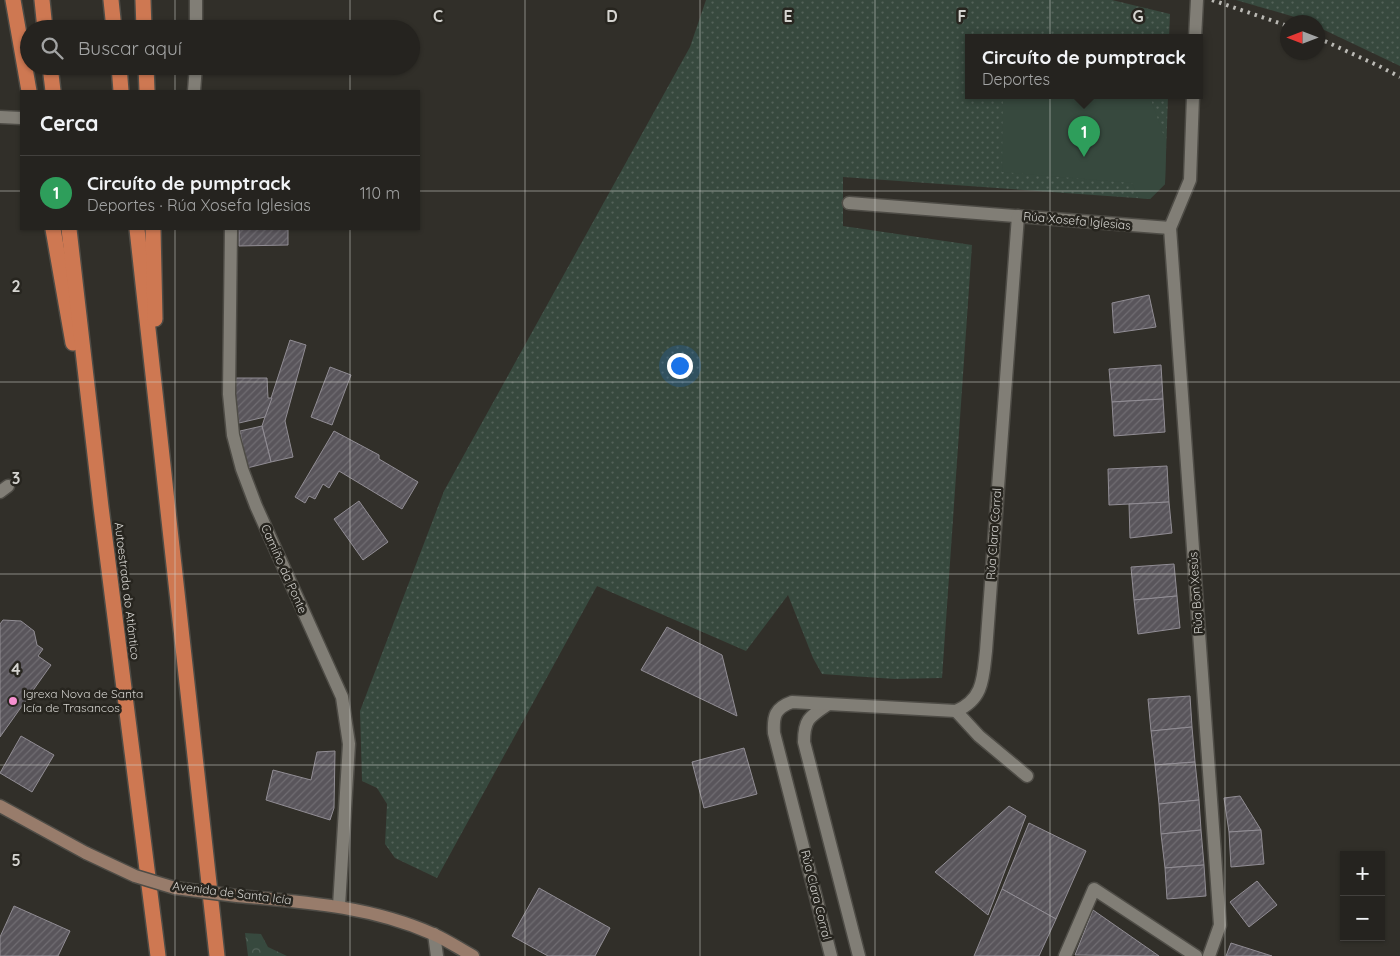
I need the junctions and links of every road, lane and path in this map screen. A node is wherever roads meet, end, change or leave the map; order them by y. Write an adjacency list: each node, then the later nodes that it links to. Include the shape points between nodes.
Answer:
1 (13, 0): 12 (highway)
2 (42, 0): 7 (highway)
3 (111, 0): 8 (highway)
4 (143, 0): 9 (highway)
5 (196, 0): 10 (street)
6 (1197, 0): 11 (street)
7 (45, 20)
8 (113, 20)
9 (144, 20)
10 (196, 20)
11 (1195, 34)
12 (20, 40)
13 (26, 75): 18 (highway)
14 (51, 75): 19 (highway)
15 (119, 75): 20 (highway)
16 (146, 75): 21 (highway)
17 (195, 75): 22 (street)
18 (29, 90)
19 (53, 90)
20 (121, 90)
21 (147, 90)
22 (194, 90)
23 (1193, 99): 28 (street, via 1190,180)
24 (4, 117): 25 (street)
25 (20, 118)
26 (849, 203): 27 (street, Rúa Xosefa Iglesias)
27 (1018, 216): 28 (street, Rúa Xosefa Iglesias); 37 (street, Rúa Clara Corral, via 983,675 974,699)
28 (1170, 228): 50 (street, Rúa Bon Xesús, via 1220,925)
29 (53, 230): 35 (highway)
30 (69, 230): 35 (highway, Autoestrada do Atlántico)
31 (136, 230): 34 (highway)
32 (153, 230): 34 (highway)
33 (231, 230): 40 (street, Camiño da Ponte, via 229,394 233,435 256,506 342,697 350,744)
34 (158, 423): 43 (highway)
35 (101, 507): 42 (highway, Autoestrada do Atlántico)
36 (826, 705): 37 (street, Rúa Clara Corral); 46 (street, Rúa Clara Corral, via 792,702 782,706 774,724); 47 (street, via 805,723 804,742)
37 (956, 711): 38 (street, via 979,736)
38 (1027, 776)
39 (0, 806): 40 (street, Avenida de Santa Icía, bridge, via 86,853 135,876 174,888)
40 (339, 906): 41 (street, Avenida de Santa Icía, via 386,917)
41 (434, 934): 44 (street); 45 (street, Avenida de Santa Icía)
42 (158, 956)
43 (217, 956)
44 (437, 956)
45 (473, 956)
46 (831, 956)
47 (859, 956)
48 (1065, 956): 49 (street, via 1094,889)
49 (1196, 956)
50 (1209, 956)

